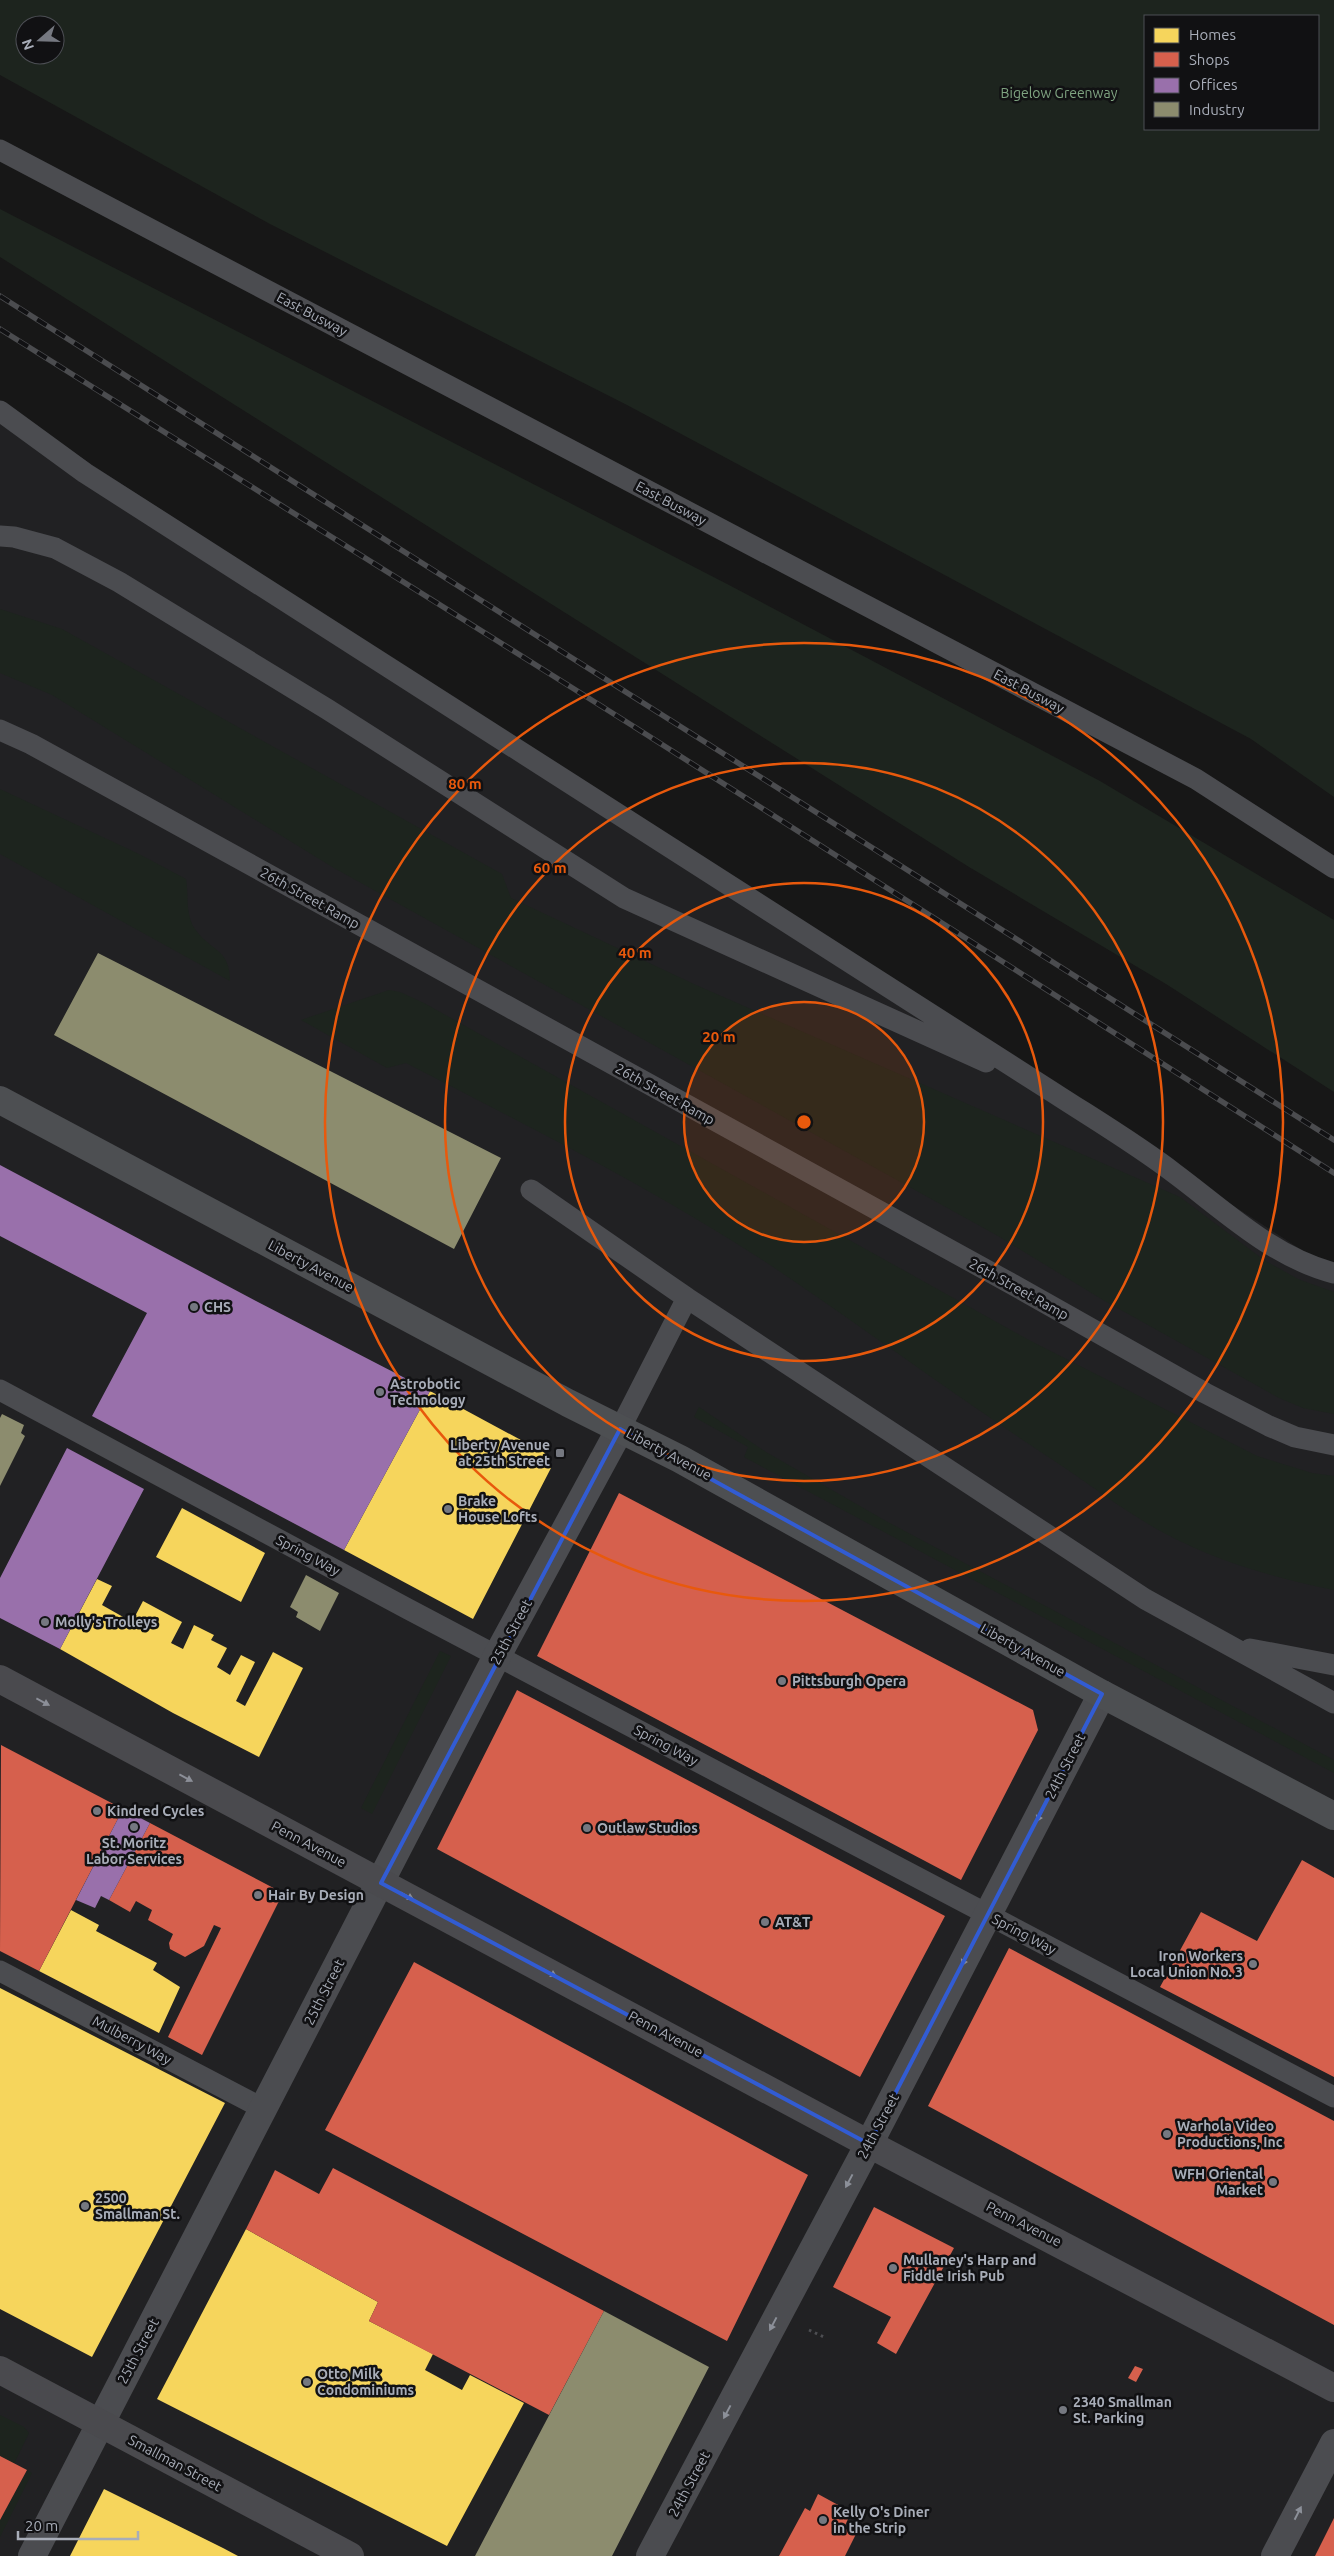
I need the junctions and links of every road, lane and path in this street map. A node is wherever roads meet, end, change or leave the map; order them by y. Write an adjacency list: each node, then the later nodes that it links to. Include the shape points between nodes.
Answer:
1 (0, 150): 5 (lane, East Busway, via 1196,779)
2 (0, 411): 6 (lane, via 85,473)
3 (0, 536): 6 (lane, via 55,548 119,582 327,709 624,898)
4 (0, 730): 13 (lane, 26th Street Ramp, via 134,800 1220,1401 1295,1437)
5 (1334, 868)
6 (1054, 1093): 9 (lane, via 1173,1172 1251,1232 1287,1255)
7 (0, 1100): 12 (main road, Liberty Avenue)
8 (531, 1190): 10 (lane)
9 (1334, 1273)
10 (687, 1298): 12 (lane); 14 (lane, via 1145,1599)
11 (0, 1390): 15 (lane, Spring Way)
12 (620, 1429): 15 (street, 25th Street); 18 (main road, Liberty Avenue, via 680,1459)
13 (1334, 1445)
14 (1228, 1644): 16 (lane); 19 (lane)
15 (497, 1656): 21 (street, 25th Street); 22 (lane, Spring Way)
16 (1334, 1664)
17 (0, 1679): 21 (street, Penn Avenue, one-way to 21)
18 (1102, 1694): 20 (main road, Liberty Avenue); 22 (street, 24th Street, one-way to 22)
19 (1334, 1703)
20 (1334, 1816)
21 (381, 1882): 25 (street, 25th Street); 26 (street, Penn Avenue, one-way to 26)
22 (987, 1915): 24 (lane, Spring Way); 26 (street, 24th Street, one-way to 26)
23 (0, 1970): 25 (lane, Mulberry Way)
24 (1334, 2097)
25 (264, 2109): 31 (street, 25th Street)
26 (869, 2144): 30 (street, Penn Avenue); 35 (street, 24th Street, one-way to 35)
27 (805, 2328): 28 (path)
28 (824, 2337)
29 (0, 2370): 31 (street, Smallman Street)
30 (1334, 2388)
31 (100, 2424): 33 (street, 25th Street); 34 (street, Smallman Street)
32 (1334, 2443): 36 (street, one-way to 32)
33 (32, 2556)
34 (350, 2556)
35 (650, 2556)
36 (1275, 2556)

